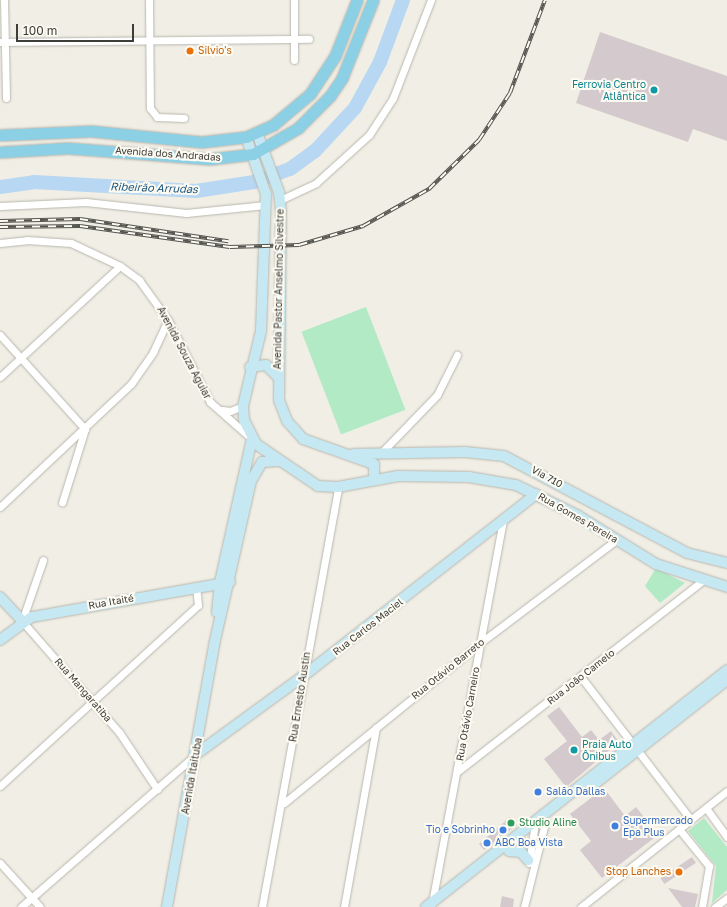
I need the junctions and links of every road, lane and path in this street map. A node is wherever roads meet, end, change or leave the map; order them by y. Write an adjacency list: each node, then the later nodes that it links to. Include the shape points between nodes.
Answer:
1 (4, 0): 10 (street)
2 (149, 0): 7 (street)
3 (294, 0): 9 (street)
4 (357, 0): 14 (main road, Avenida dos Andradas, via 335,56 318,84 287,115)
5 (373, 0): 18 (main road, Avenida dos Andradas, via 342,78 330,96 309,119)
6 (432, 0): 20 (street, via 393,98 368,135 316,183)
7 (149, 39): 9 (street); 10 (street); 13 (street, via 150,108 154,115)
8 (309, 39): 9 (street)
9 (293, 40): 11 (street)
10 (2, 42): 12 (street)
11 (294, 60)
12 (6, 98)
13 (184, 118)
14 (257, 133): 16 (main road, Avenida dos Andradas); 18 (main road, Avenida Pastor Anselmo Silvestre)
15 (0, 135): 16 (main road, Avenida dos Andradas, via 91,131 201,142)
16 (246, 137): 19 (main road, Avenida Pastor Anselmo Silvestre)
17 (0, 152): 19 (main road, Avenida dos Andradas, via 68,148 210,159)
18 (266, 153): 19 (main road, Avenida dos Andradas); 20 (main road, Avenida Pastor Anselmo Silvestre)
19 (254, 158): 21 (main road, Avenida Pastor Anselmo Silvestre, via 266,194)
20 (279, 196): 33 (main road, Avenida Pastor Anselmo Silvestre)
21 (266, 205): 22 (street, via 186,213 86,202); 31 (main road, Avenida Pastor Anselmo Silvestre, via 262,326)
22 (0, 206)
23 (9, 242): 24 (street, Avenida Souza Aguiar); 25 (street); 26 (street, Avenida Souza Aguiar, via 42,240 71,243)
24 (0, 243)
25 (0, 249)
26 (120, 266): 27 (street, Avenida Souza Aguiar, via 139,280); 30 (street)
27 (168, 320): 35 (street, Avenida Souza Aguiar, via 200,386); 36 (street, via 142,370)
28 (0, 335): 30 (street)
29 (456, 355): 38 (street, via 437,395)
30 (22, 357): 32 (street); 36 (street)
31 (250, 367): 33 (main road, via 266,365); 34 (main road, Avenida Pastor Anselmo Silvestre)
32 (0, 377)
33 (278, 377): 41 (main road, Avenida Pastor Anselmo Silvestre, via 279,400 294,429 316,446)
34 (243, 406): 35 (street, via 230,411); 37 (main road, Avenida Pastor Anselmo Silvestre)
35 (219, 410): 37 (street, Avenida Souza Aguiar)
36 (85, 429): 46 (street); 47 (street)
37 (252, 439): 42 (main road, Rua Gomes Pereira, via 263,451); 53 (main road, Avenida Itaituba)
38 (392, 440): 39 (street, via 394,449); 40 (street)
39 (402, 452): 40 (main road, Via 710); 51 (main road, Via 710, via 465,452 504,456 687,553)
40 (381, 453): 41 (main road, Via 710)
41 (351, 454): 43 (main road, via 374,464)
42 (286, 462): 44 (main road, Rua Gomes Pereira, via 318,486); 53 (main road, Avenida Itaituba, via 262,462 251,481)
43 (374, 479): 44 (main road, Rua Gomes Pereira); 45 (main road, Rua Gomes Pereira, via 468,477 516,485)
44 (338, 487): 61 (street, Rua Ernesto Austin)
45 (536, 494): 48 (main road, Rua Carlos Maciel); 49 (main road, Rua Gomes Pereira)
46 (62, 502)
47 (0, 507)
48 (503, 521): 59 (street, Rua Otávio Carneiro); 61 (main road, Rua Carlos Maciel)
49 (616, 540): 52 (main road, Rua Gomes Pereira, via 656,564); 59 (street, Rua Otávio Barreto)
50 (43, 560): 57 (street)
51 (727, 563)
52 (702, 581): 55 (main road, Rua Gomes Pereira); 62 (street, Rua João Camelo)
53 (225, 582): 54 (main road, Rua Itaité); 67 (main road, Avenida Itaituba)
54 (196, 586): 57 (main road, Rua Itaité); 64 (street, via 198,605)
55 (727, 587)
56 (0, 597): 57 (main road, Rua Mangaratiba)
57 (22, 621): 58 (main road, Rua Itaité); 64 (street, Rua Mangaratiba)
58 (0, 640)
59 (480, 643): 65 (street, Rua Otávio Barreto); 68 (street, Rua Otávio Carneiro)
60 (727, 670): 66 (main road)
61 (302, 677): 67 (main road, Rua Carlos Maciel); 72 (street, Rua Ernesto Austin)
62 (581, 677): 66 (street); 68 (street, Rua João Camelo)
63 (727, 680): 66 (main road)
64 (94, 702): 69 (street); 70 (street, Rua Mangaratiba, via 119,732)
65 (376, 728): 72 (street, Rua Otávio Barreto); 88 (street)
66 (635, 748): 74 (street); 75 (main road)
67 (195, 755): 70 (street); 86 (main road, Avenida Itaituba)
68 (458, 770): 83 (street, Rua Otávio Carneiro)
69 (0, 786)
70 (157, 789): 81 (street)
71 (727, 791): 73 (street)
72 (284, 803): 87 (street, Rua Ernesto Austin)
73 (706, 808): 74 (street); 77 (street)
74 (691, 820): 76 (street)
75 (538, 826): 78 (main road); 80 (street); 80 (street); 83 (main road)
76 (679, 829): 90 (street); 91 (street, via 709,866)
77 (727, 837)
78 (509, 851): 80 (main road, via 521,852); 83 (main road)
79 (0, 863): 81 (street)
80 (530, 865): 89 (street)
81 (32, 898): 84 (street); 85 (street)
82 (727, 898): 92 (street)
83 (431, 906)
84 (21, 907)
85 (40, 907)
86 (167, 907)
87 (262, 907)
88 (344, 907)
89 (524, 907)
90 (581, 907)
91 (702, 907)
92 (715, 907)

